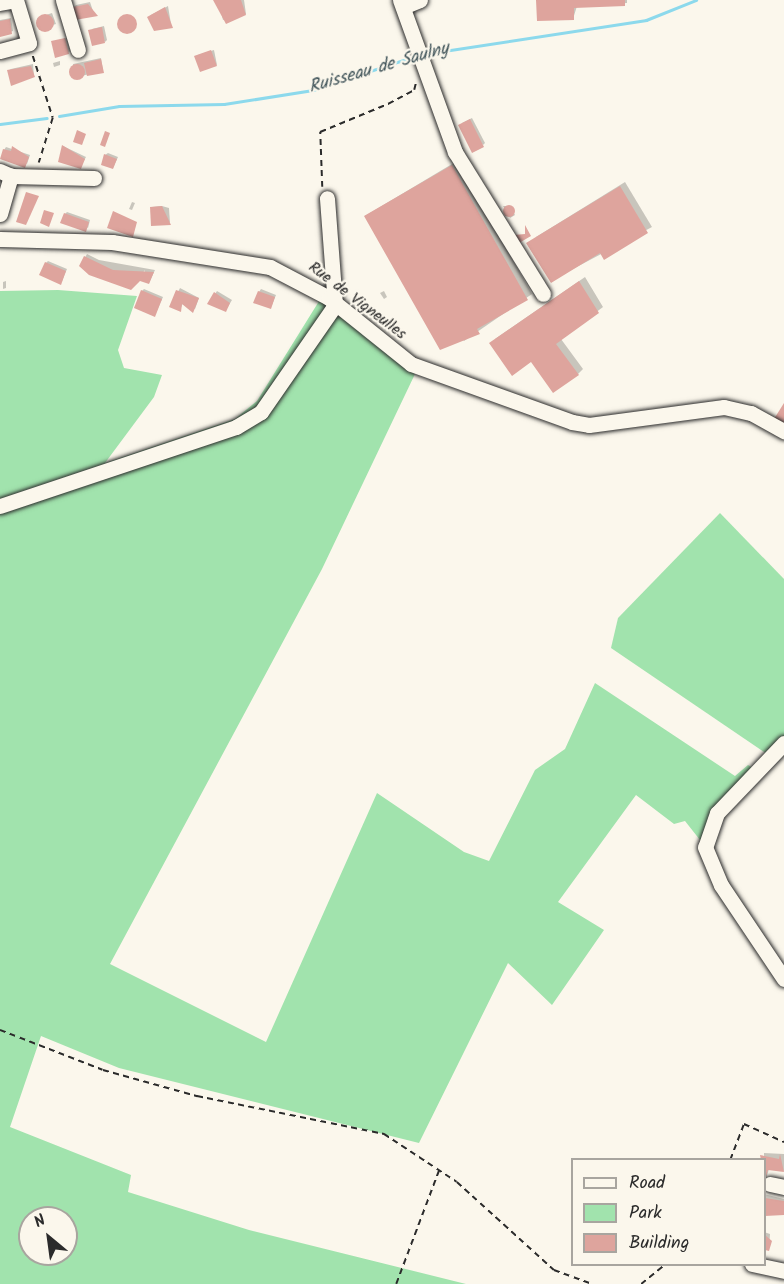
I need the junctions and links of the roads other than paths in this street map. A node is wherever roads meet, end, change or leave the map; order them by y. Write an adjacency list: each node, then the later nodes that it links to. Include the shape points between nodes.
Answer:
1 (10, 0): 5 (main road)
2 (16, 0): 8 (street, via 29,43)
3 (63, 0): 7 (street)
4 (420, 0): 6 (street)
5 (0, 2)
6 (402, 3): 14 (street, via 455,152)
7 (78, 50)
8 (0, 51)
9 (5, 174): 10 (street); 12 (street)
10 (94, 178)
11 (327, 198): 15 (street)
12 (0, 214)
13 (0, 239): 15 (street, Rue de Vigneulles, via 73,238 257,264 301,279)
14 (543, 294)
15 (335, 305): 16 (street, Rue de Vigneulles, via 411,364 572,423 724,407 751,412); 17 (street, via 261,412 236,427)
16 (784, 431)
17 (0, 506)
18 (784, 743): 19 (street, via 717,813 705,847 721,885)
19 (784, 979)
20 (761, 1266): 21 (street)
21 (784, 1271)

